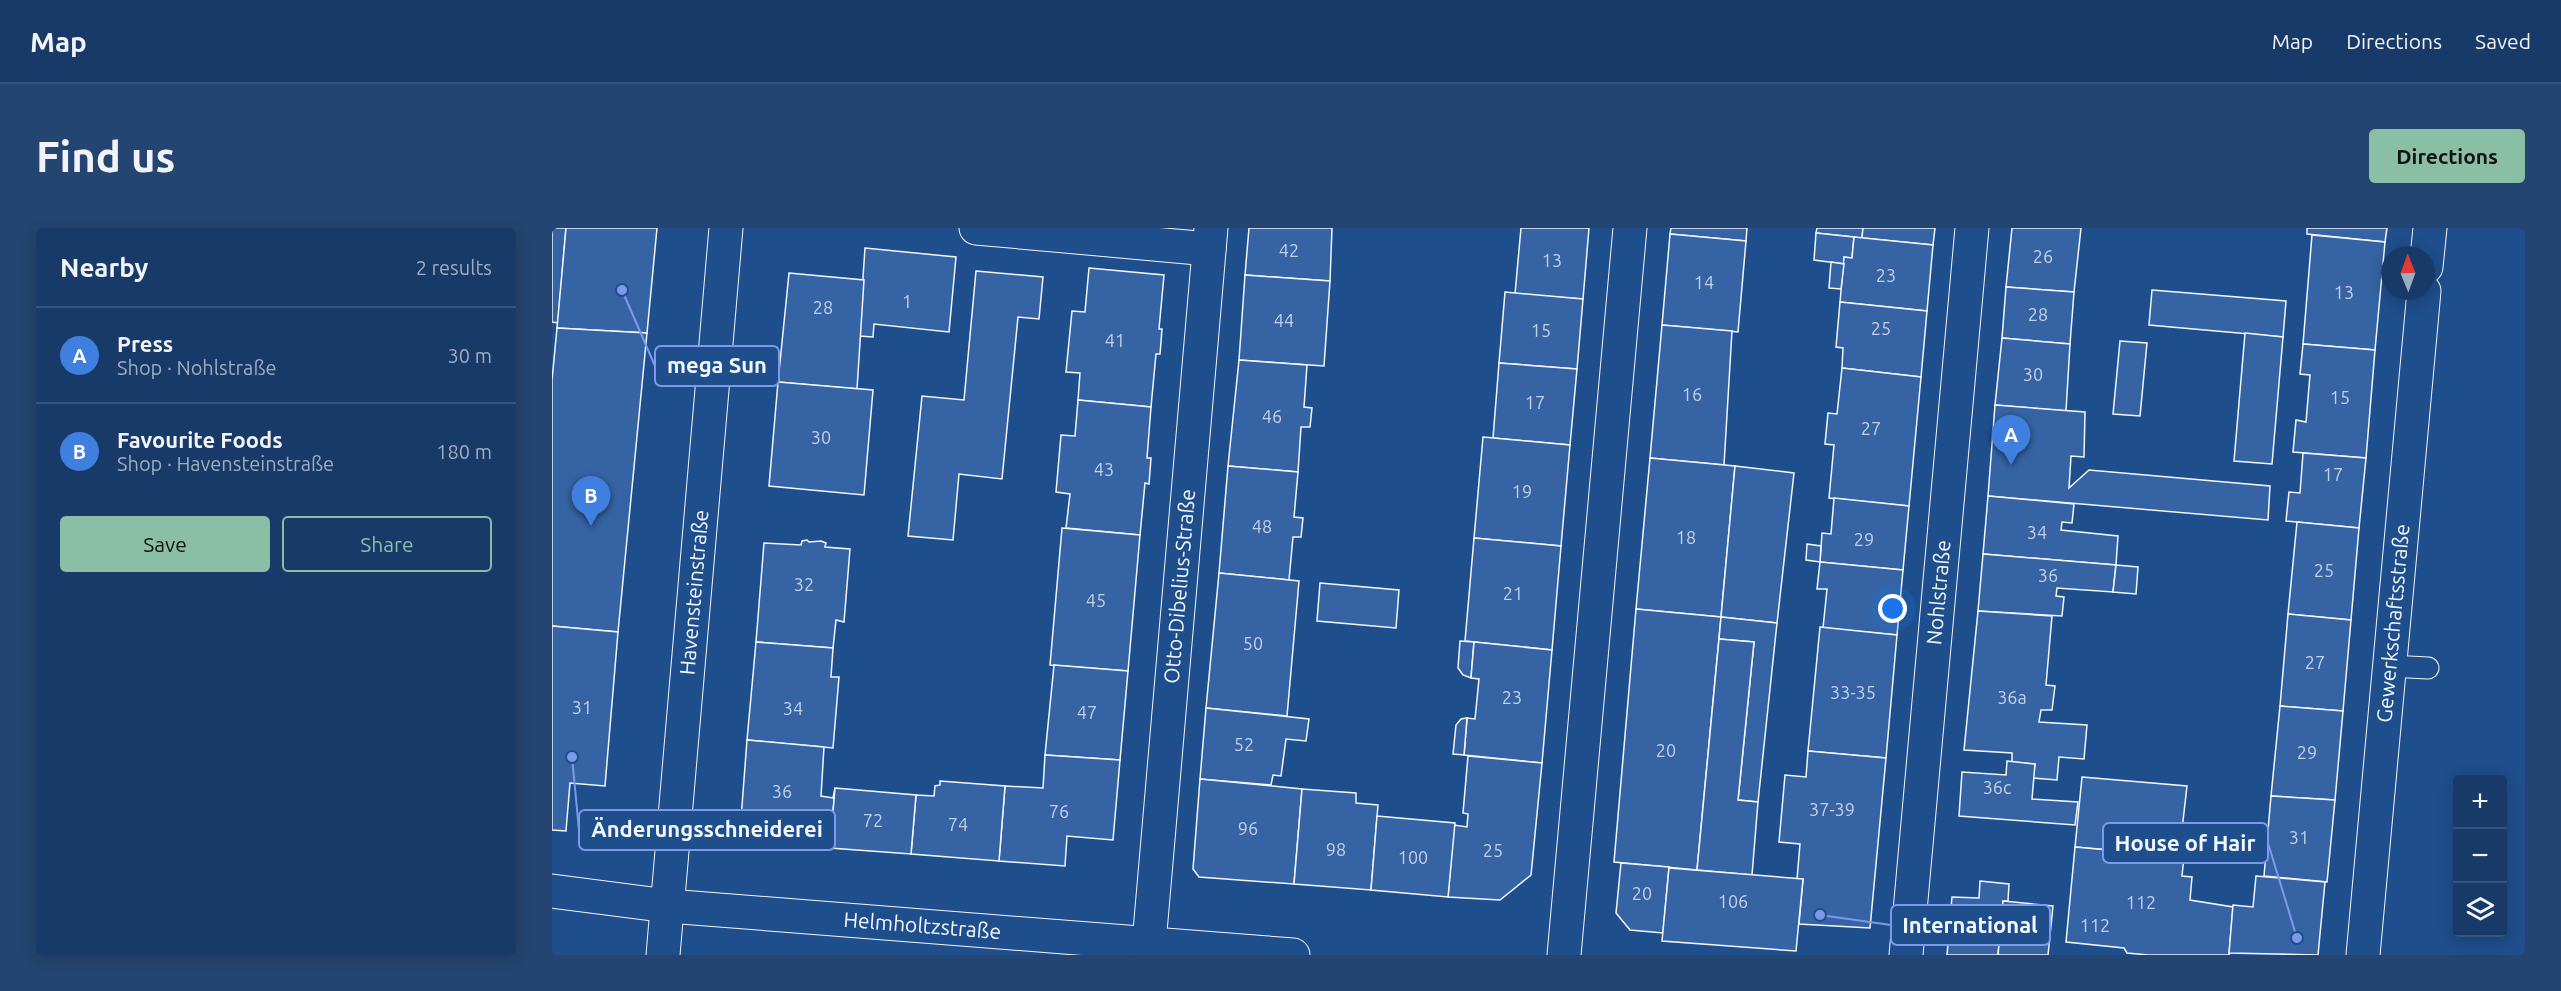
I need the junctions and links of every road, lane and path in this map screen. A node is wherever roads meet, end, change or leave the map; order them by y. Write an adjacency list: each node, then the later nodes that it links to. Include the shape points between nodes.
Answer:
1 (726, 228): 12 (street, Havensteinstraße)
2 (975, 228): 6 (street)
3 (1630, 228): 16 (street)
4 (1972, 228): 17 (street, Nohlstraße)
5 (2430, 228): 7 (street)
6 (1210, 239): 13 (street, Otto-Dibelius-Straße)
7 (2428, 246)
8 (2423, 300): 9 (street, Gewerkschaftsstraße)
9 (2389, 666): 10 (lane); 18 (street, Gewerkschaftsstraße)
10 (2428, 668)
11 (552, 891): 12 (street, Helmholtzstraße)
12 (668, 906): 13 (street, Helmholtzstraße); 14 (street, Havensteinstraße)
13 (1149, 943): 15 (street, Helmholtzstraße)
14 (663, 955)
15 (1293, 955)
16 (1564, 955)
17 (1906, 955)
18 (2364, 955)

